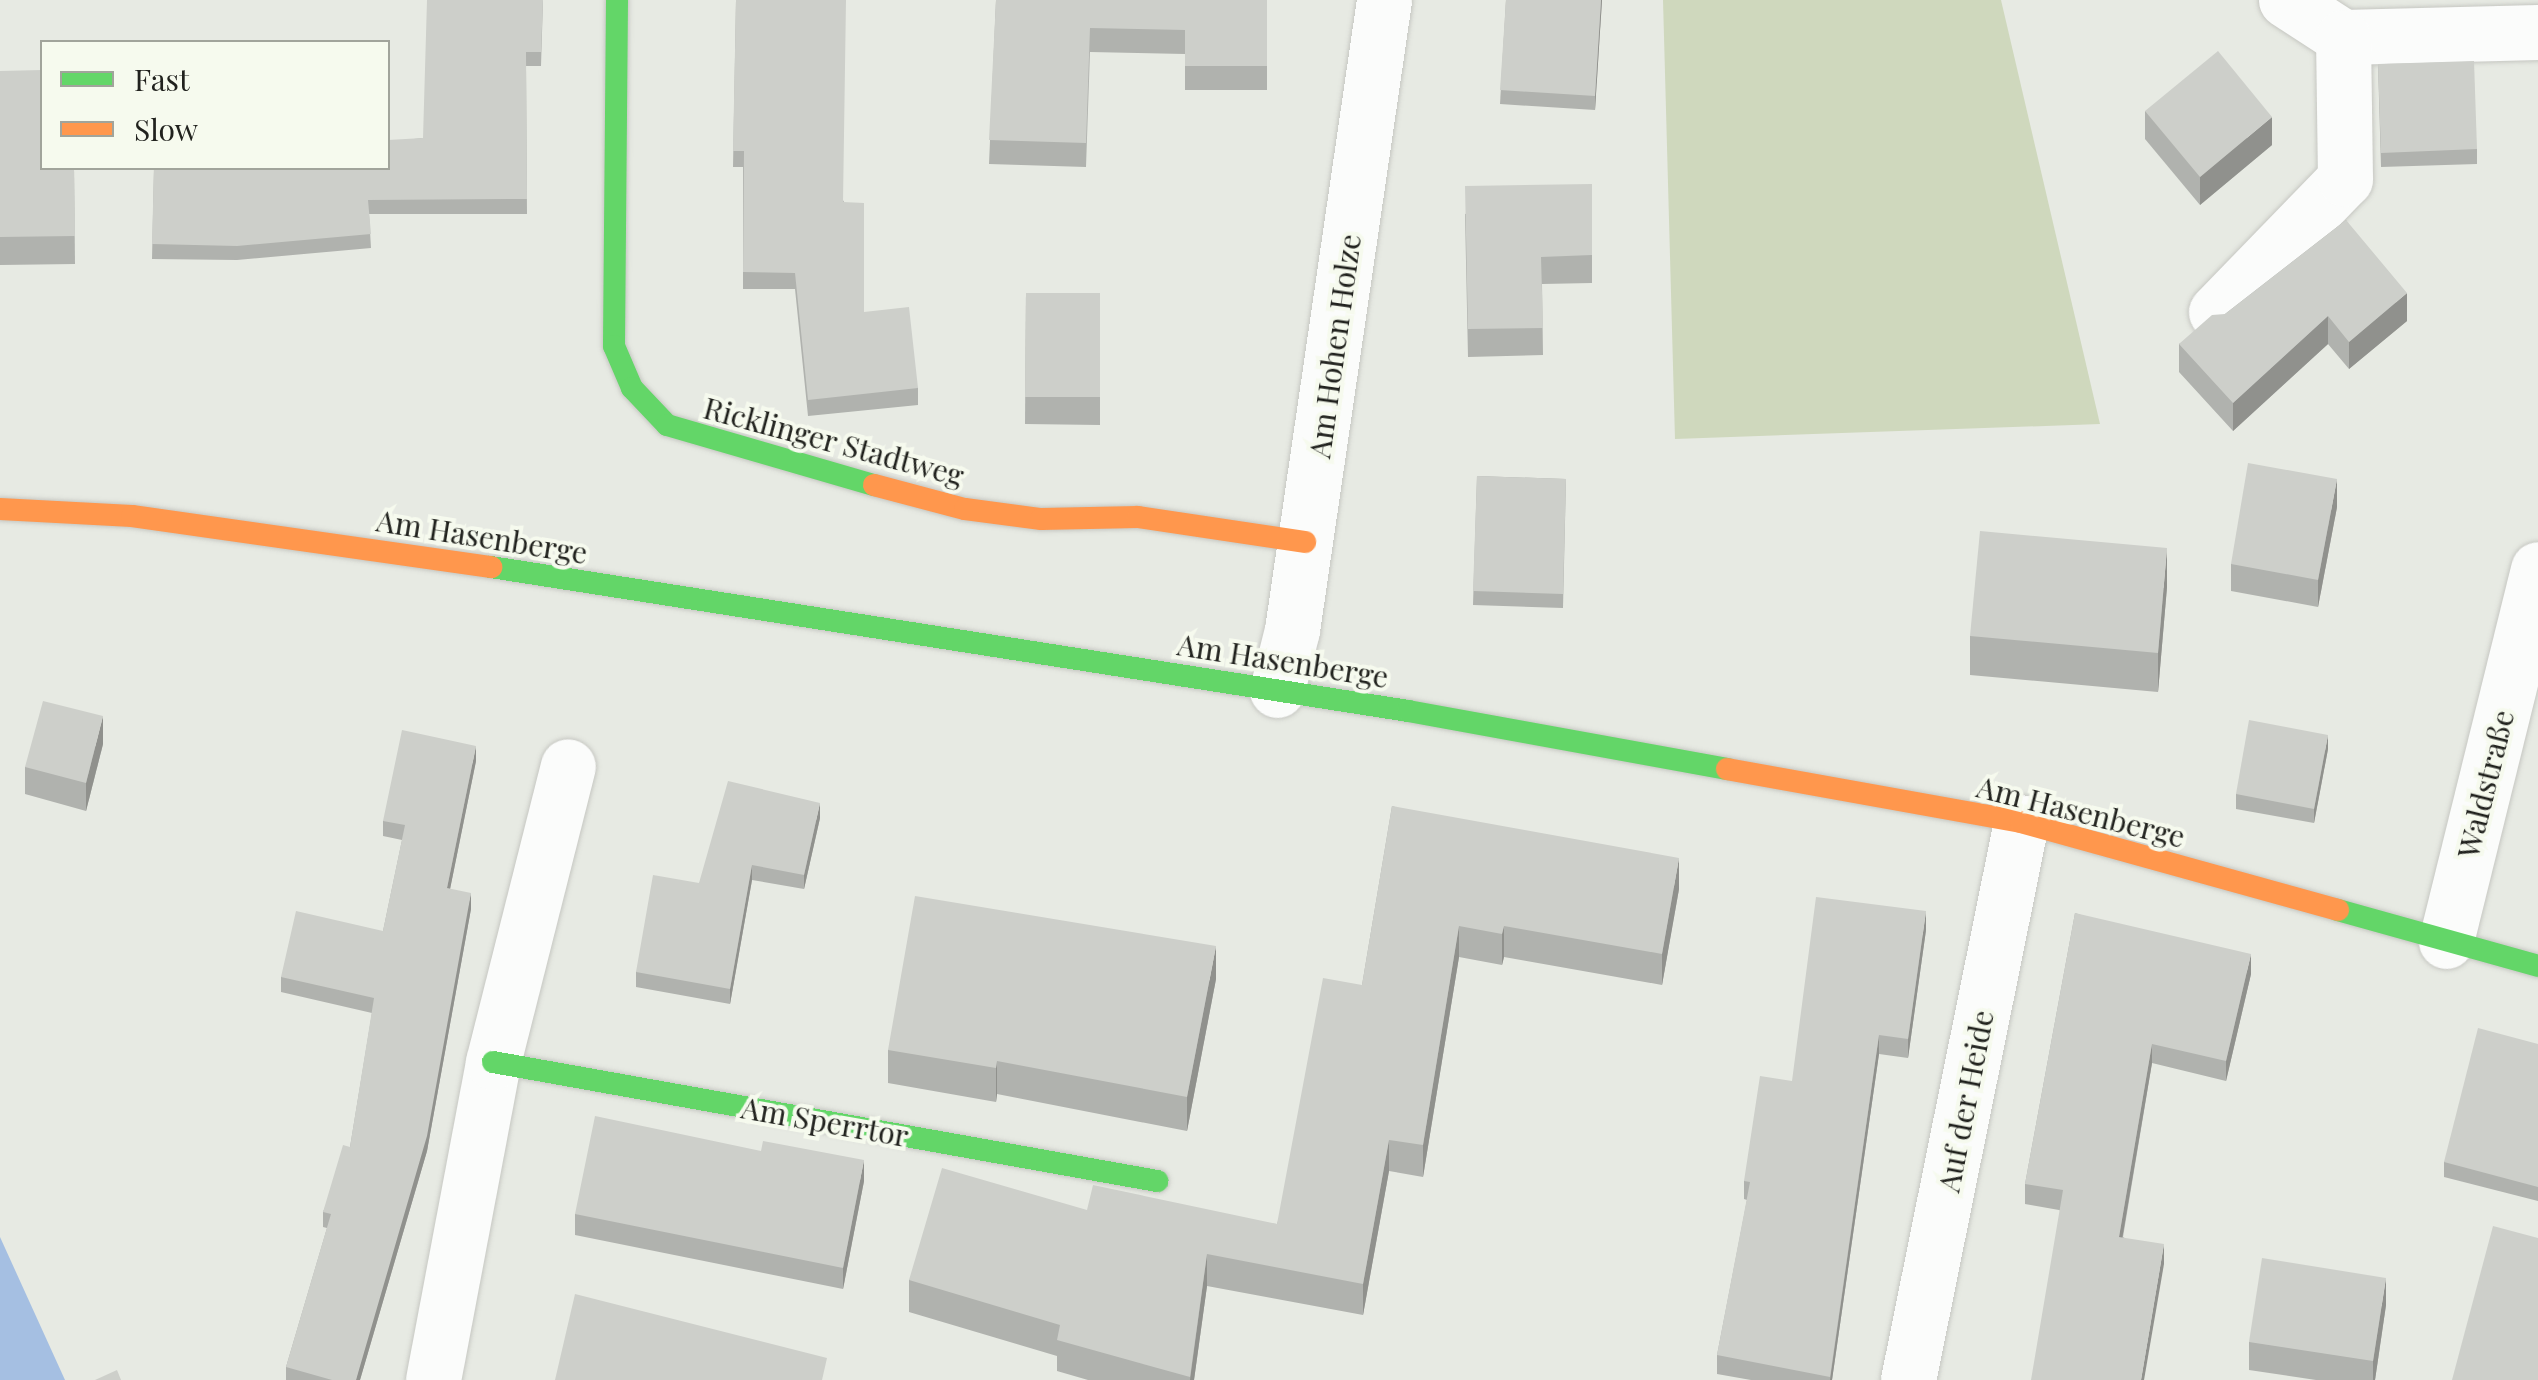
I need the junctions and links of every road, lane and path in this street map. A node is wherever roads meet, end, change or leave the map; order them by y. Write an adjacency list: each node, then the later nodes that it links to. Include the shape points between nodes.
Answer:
1 (617, 0): 8 (street, Ricklinger Stadtweg, via 614,346 632,388 667,425 726,447 965,509 1041,519 1138,517)
2 (1384, 0): 8 (street, Am Hohen Holze)
3 (2286, 0): 5 (street)
4 (2538, 32): 5 (street)
5 (2344, 36): 6 (street, via 2345,179)
6 (2216, 312)
7 (0, 509): 10 (street, Am Hasenberge, via 132,516 397,552)
8 (1306, 542): 10 (street, Am Hohen Holze)
9 (2538, 569): 13 (street, Waldstraße)
10 (1277, 690): 12 (street, Am Hasenberge)
11 (568, 766): 15 (street)
12 (2021, 822): 13 (street, Am Hasenberge); 18 (street, Auf der Heide)
13 (2446, 941): 14 (street, Am Hasenberge)
14 (2538, 966)
15 (493, 1062): 16 (street, Am Sperrtor); 17 (street)
16 (1157, 1181)
17 (433, 1380)
18 (1908, 1380)

